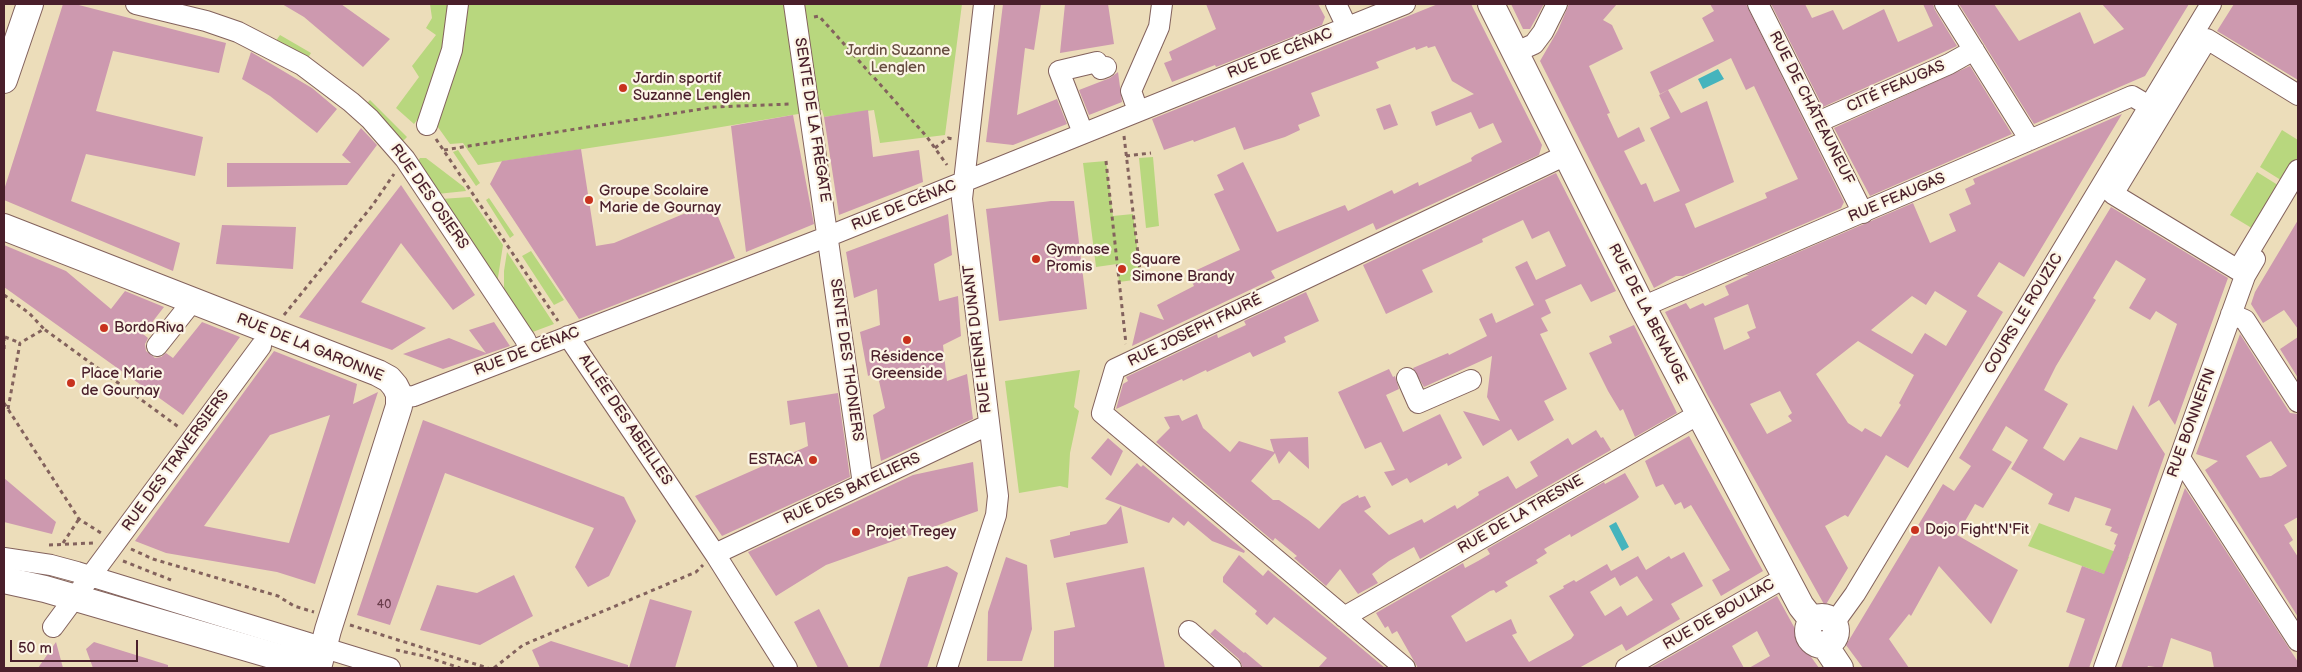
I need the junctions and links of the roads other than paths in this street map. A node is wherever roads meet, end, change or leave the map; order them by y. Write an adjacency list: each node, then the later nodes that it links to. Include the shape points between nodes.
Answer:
1 (11, 4): 15 (main road)
2 (30, 4): 21 (main road)
3 (136, 4): 44 (street, RUE DES OSIERS, via 238,32 302,65 370,119 405,159)
4 (458, 4): 26 (street, via 452,50)
5 (984, 4): 31 (street, RUE HENRI DUNANT)
6 (1162, 4): 24 (street, via 1159,27 1131,91)
7 (1336, 4): 16 (street)
8 (1405, 4): 16 (street, RUE DE CÉNAC)
9 (1491, 4): 19 (main road, RUE DE LA BENAUGE)
10 (1558, 4): 19 (street, via 1534,44)
11 (1758, 4): 25 (street, RUE DE CHÂTEAUNEUF)
12 (1945, 4): 18 (street)
13 (2211, 4): 17 (street, COURS LE ROUZIC)
14 (795, 12): 36 (street, SENTE DE LA FRÉGATE)
15 (4, 25)
16 (1347, 27): 24 (street, RUE DE CÉNAC)
17 (2200, 36): 22 (street); 23 (street, COURS LE ROUZIC); 33 (street)
18 (1974, 50): 25 (street, CITÉ FEAUGAS); 28 (street)
19 (1514, 52): 29 (main road, RUE DE LA BENAUGE)
20 (1106, 67): 27 (street, via 1101,69 1096,62 1059,71)
21 (4, 80)
22 (2298, 95)
23 (2149, 106): 28 (street, RUE FEAUGAS, via 2132,96); 33 (street, COURS LE ROUZIC)
24 (1130, 114): 27 (street, RUE DE CÉNAC)
25 (1818, 122): 34 (street, RUE DE CHÂTEAUNEUF)
26 (427, 125)
27 (1083, 133): 31 (street, RUE DE CÉNAC)
28 (2030, 140): 34 (street, RUE FEAUGAS)
29 (1566, 155): 39 (main road, RUE DE LA BENAUGE); 60 (street, RUE JOSEPH FAURÉ, via 1115,369 1102,414)
30 (2298, 170): 37 (street)
31 (963, 182): 36 (street, RUE DE CÉNAC); 50 (street, RUE HENRI DUNANT, via 962,199)
32 (2298, 187): 37 (street, RUE BONNEFIN)
33 (2107, 190): 37 (street); 61 (street, COURS LE ROUZIC, via 1855,594)
34 (1863, 213): 39 (street, RUE FEAUGAS)
35 (4, 227): 38 (main road, RUE DE LA GARONNE)
36 (829, 236): 41 (street, RUE DE CÉNAC); 52 (street, SENTE DES THONIERS)
37 (2241, 273): 40 (street, RUE BONNEFIN)
38 (190, 300): 42 (street); 47 (main road, RUE DE LA GARONNE, via 378,373 392,382)
39 (1642, 307): 49 (main road, RUE DE LA BENAUGE)
40 (2232, 314): 48 (street, via 2245,320); 51 (street, RUE BONNEFIN)
41 (568, 336): 44 (street, RUE DE CÉNAC); 53 (street, ALLÉE DES ABEILLES)
42 (157, 346)
43 (260, 346): 55 (street, RUE DES TRAVERSIERS)
44 (530, 350): 47 (street, RUE DE CÉNAC, via 414,396)
45 (1407, 378): 46 (street, via 1418,403)
46 (1470, 380)
47 (400, 398): 64 (main road)
48 (2298, 402)
49 (1699, 414): 56 (main road, RUE DE LA BENAUGE); 60 (street, RUE DE LA TRESNE)
50 (988, 425): 52 (street, RUE DES BATELIERS); 68 (street, RUE HENRI DUNANT, via 998,496 996,515)
51 (2180, 458): 63 (street); 73 (street, RUE BONNEFIN)
52 (863, 484): 53 (street, RUE DES BATELIERS)
53 (715, 554): 67 (street, ALLÉE DES ABEILLES)
54 (4, 558): 55 (street, via 51,565)
55 (91, 576): 59 (street, RUE DES TRAVERSIERS); 64 (street)
56 (1786, 577): 61 (main road, RUE DE LA BENAUGE, via 1801,606); 71 (street, RUE DE BOULIAC)
57 (4, 580): 59 (main road)
58 (4, 598): 59 (main road)
59 (64, 613): 64 (main road); 65 (main road, via 151,635)
60 (1344, 617): 70 (street, RUE JOSEPH FAURÉ)
61 (1823, 629): 72 (main road, RUE DE LA BENAUGE)
62 (1189, 631): 69 (street)
63 (2298, 641)
64 (319, 661): 66 (street)
65 (252, 668)
66 (390, 668)
67 (786, 668)
68 (947, 668)
69 (1231, 668)
70 (1405, 668)
71 (1626, 668)
72 (1840, 668)
73 (2104, 668)

